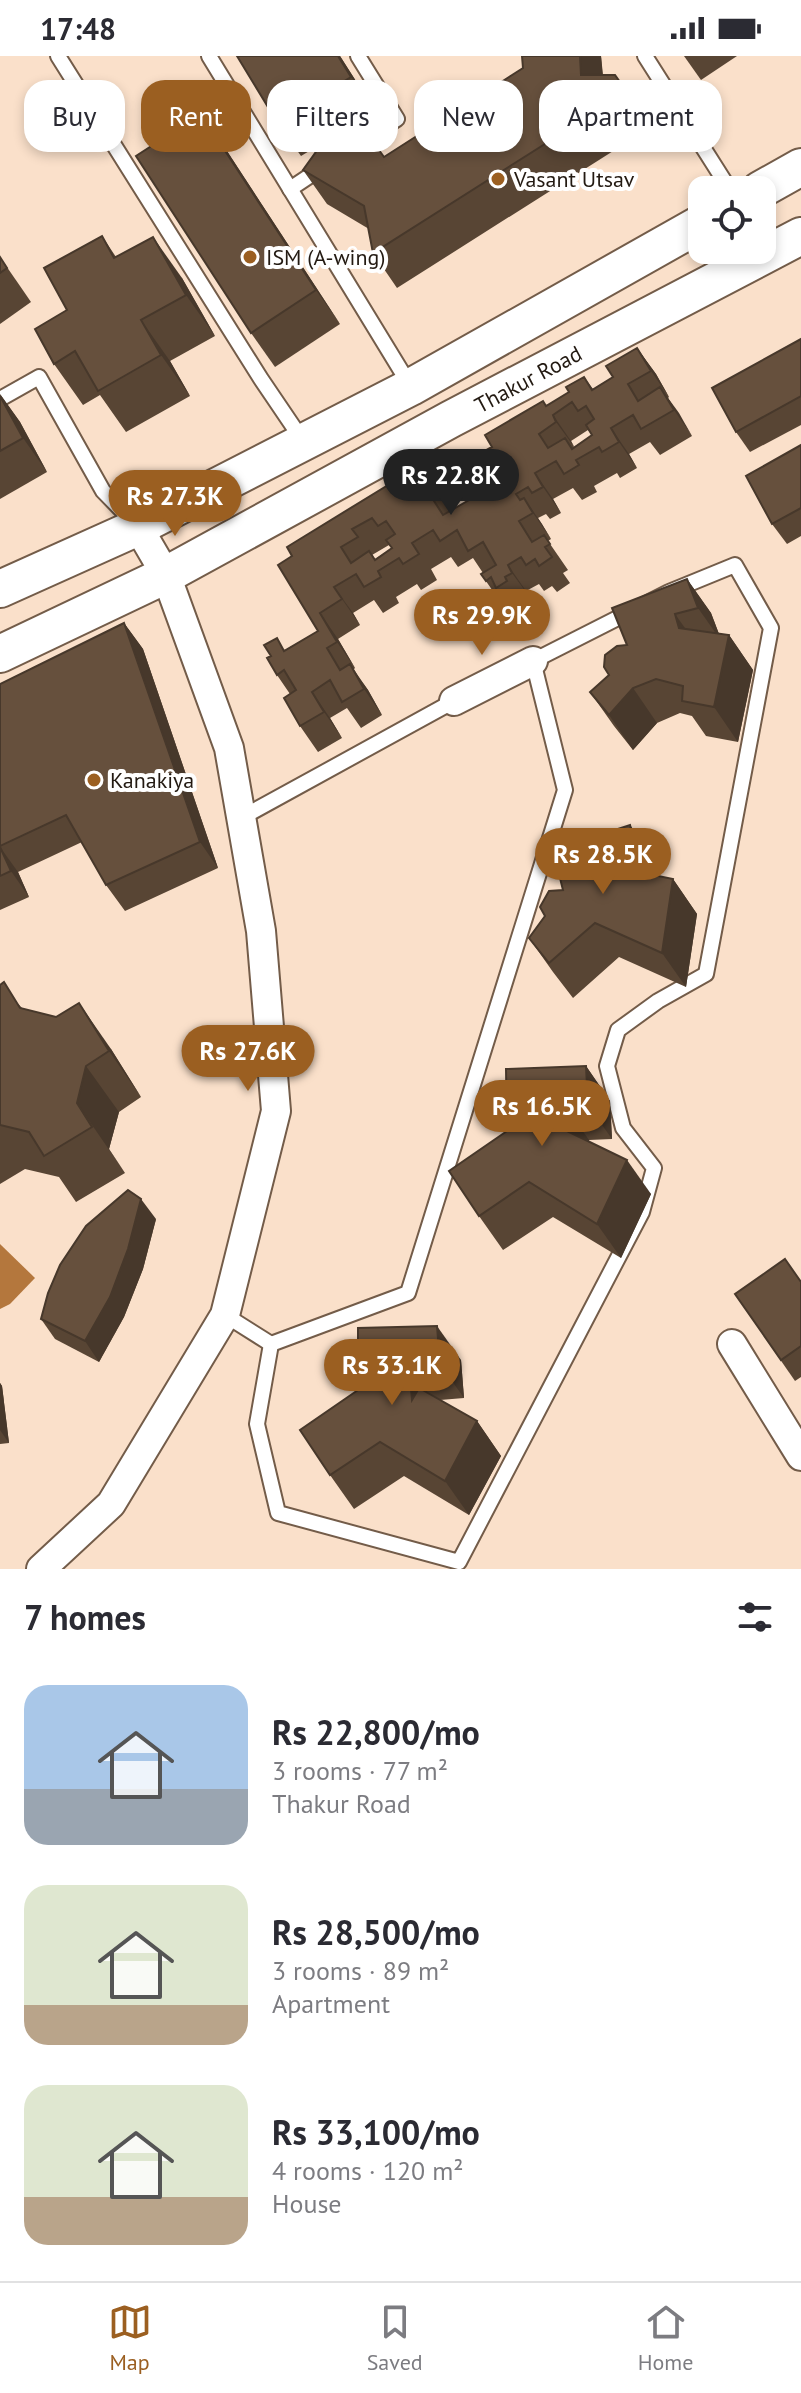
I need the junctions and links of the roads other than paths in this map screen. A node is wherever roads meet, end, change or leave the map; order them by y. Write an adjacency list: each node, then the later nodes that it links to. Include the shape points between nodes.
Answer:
1 (58, 56): 15 (lane)
2 (209, 56): 10 (lane)
3 (358, 56): 5 (lane, via 397,119)
4 (645, 56): 8 (lane)
5 (343, 154)
6 (330, 163): 10 (lane)
7 (801, 167): 9 (street)
8 (721, 176)
9 (776, 181)
10 (290, 189): 13 (lane)
11 (688, 231): 13 (street)
12 (801, 236): 17 (street, Thakur Road)
13 (411, 387): 15 (street)
14 (0, 399): 16 (lane, via 39,377 103,491)
15 (303, 441): 16 (street)
16 (138, 527): 17 (street); 18 (street)
17 (166, 575): 19 (street, Thakur Road); 22 (street, via 229,748)
18 (0, 589)
19 (0, 654)
20 (533, 661): 21 (street); 24 (lane, via 565,790 408,1293); 24 (lane, via 735,565 771,628 706,974 618,1030 607,1066 623,1128 654,1168 642,1212 459,1562 278,1513 257,1424)
21 (454, 701): 22 (lane)
22 (241, 818): 23 (street, via 261,931 276,1111)
23 (225, 1315): 24 (lane); 27 (street, via 111,1504)
24 (271, 1344)
25 (732, 1344): 26 (street)
26 (801, 1456)
27 (41, 1569)

